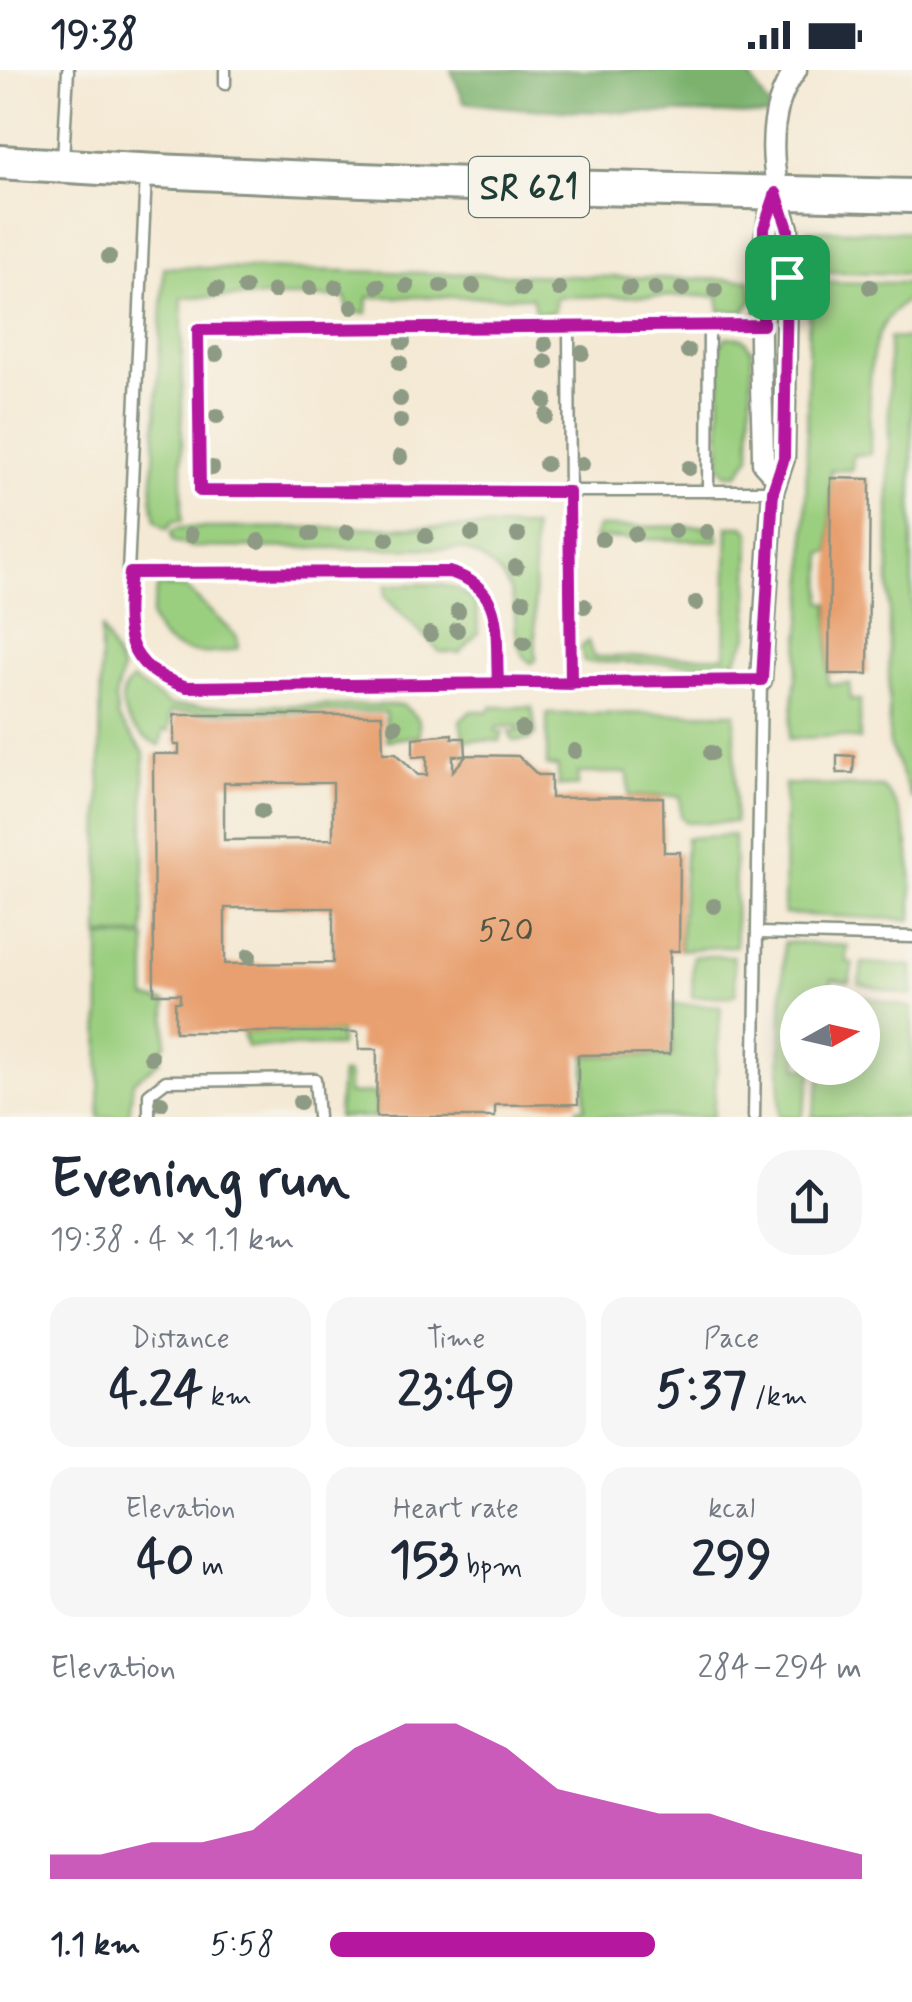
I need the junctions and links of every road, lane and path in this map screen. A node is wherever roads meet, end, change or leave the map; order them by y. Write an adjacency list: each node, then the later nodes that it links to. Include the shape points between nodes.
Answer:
1 (68, 70): 6 (lane)
2 (225, 70): 4 (lane)
3 (796, 70): 8 (street, via 775,116)
4 (225, 84)
5 (0, 162): 6 (main road, SR 621)
6 (63, 166): 7 (main road, SR 621)
7 (146, 174): 8 (main road, SR 621); 16 (lane)
8 (776, 193): 9 (main road, SR 621); 11 (street, via 764,228); 13 (street, via 788,229 784,458)
9 (912, 196)
10 (709, 325): 11 (lane); 12 (lane); 15 (lane)
11 (763, 325): 13 (street, via 763,463)
12 (569, 326): 14 (lane); 14 (lane, via 198,330 200,491)
13 (774, 483): 15 (lane); 17 (street)
14 (569, 492): 15 (lane); 19 (lane)
15 (708, 492)
16 (130, 573): 18 (lane, via 449,572 476,580 488,594); 18 (lane, via 130,644 144,666 187,687)
17 (762, 680): 19 (lane); 20 (lane)
18 (498, 682): 19 (lane)
19 (571, 684)
20 (758, 932): 21 (lane); 24 (lane)
21 (912, 937)
22 (149, 1117): 23 (lane, via 149,1094 166,1081 315,1079)
23 (318, 1117)
24 (754, 1117)

